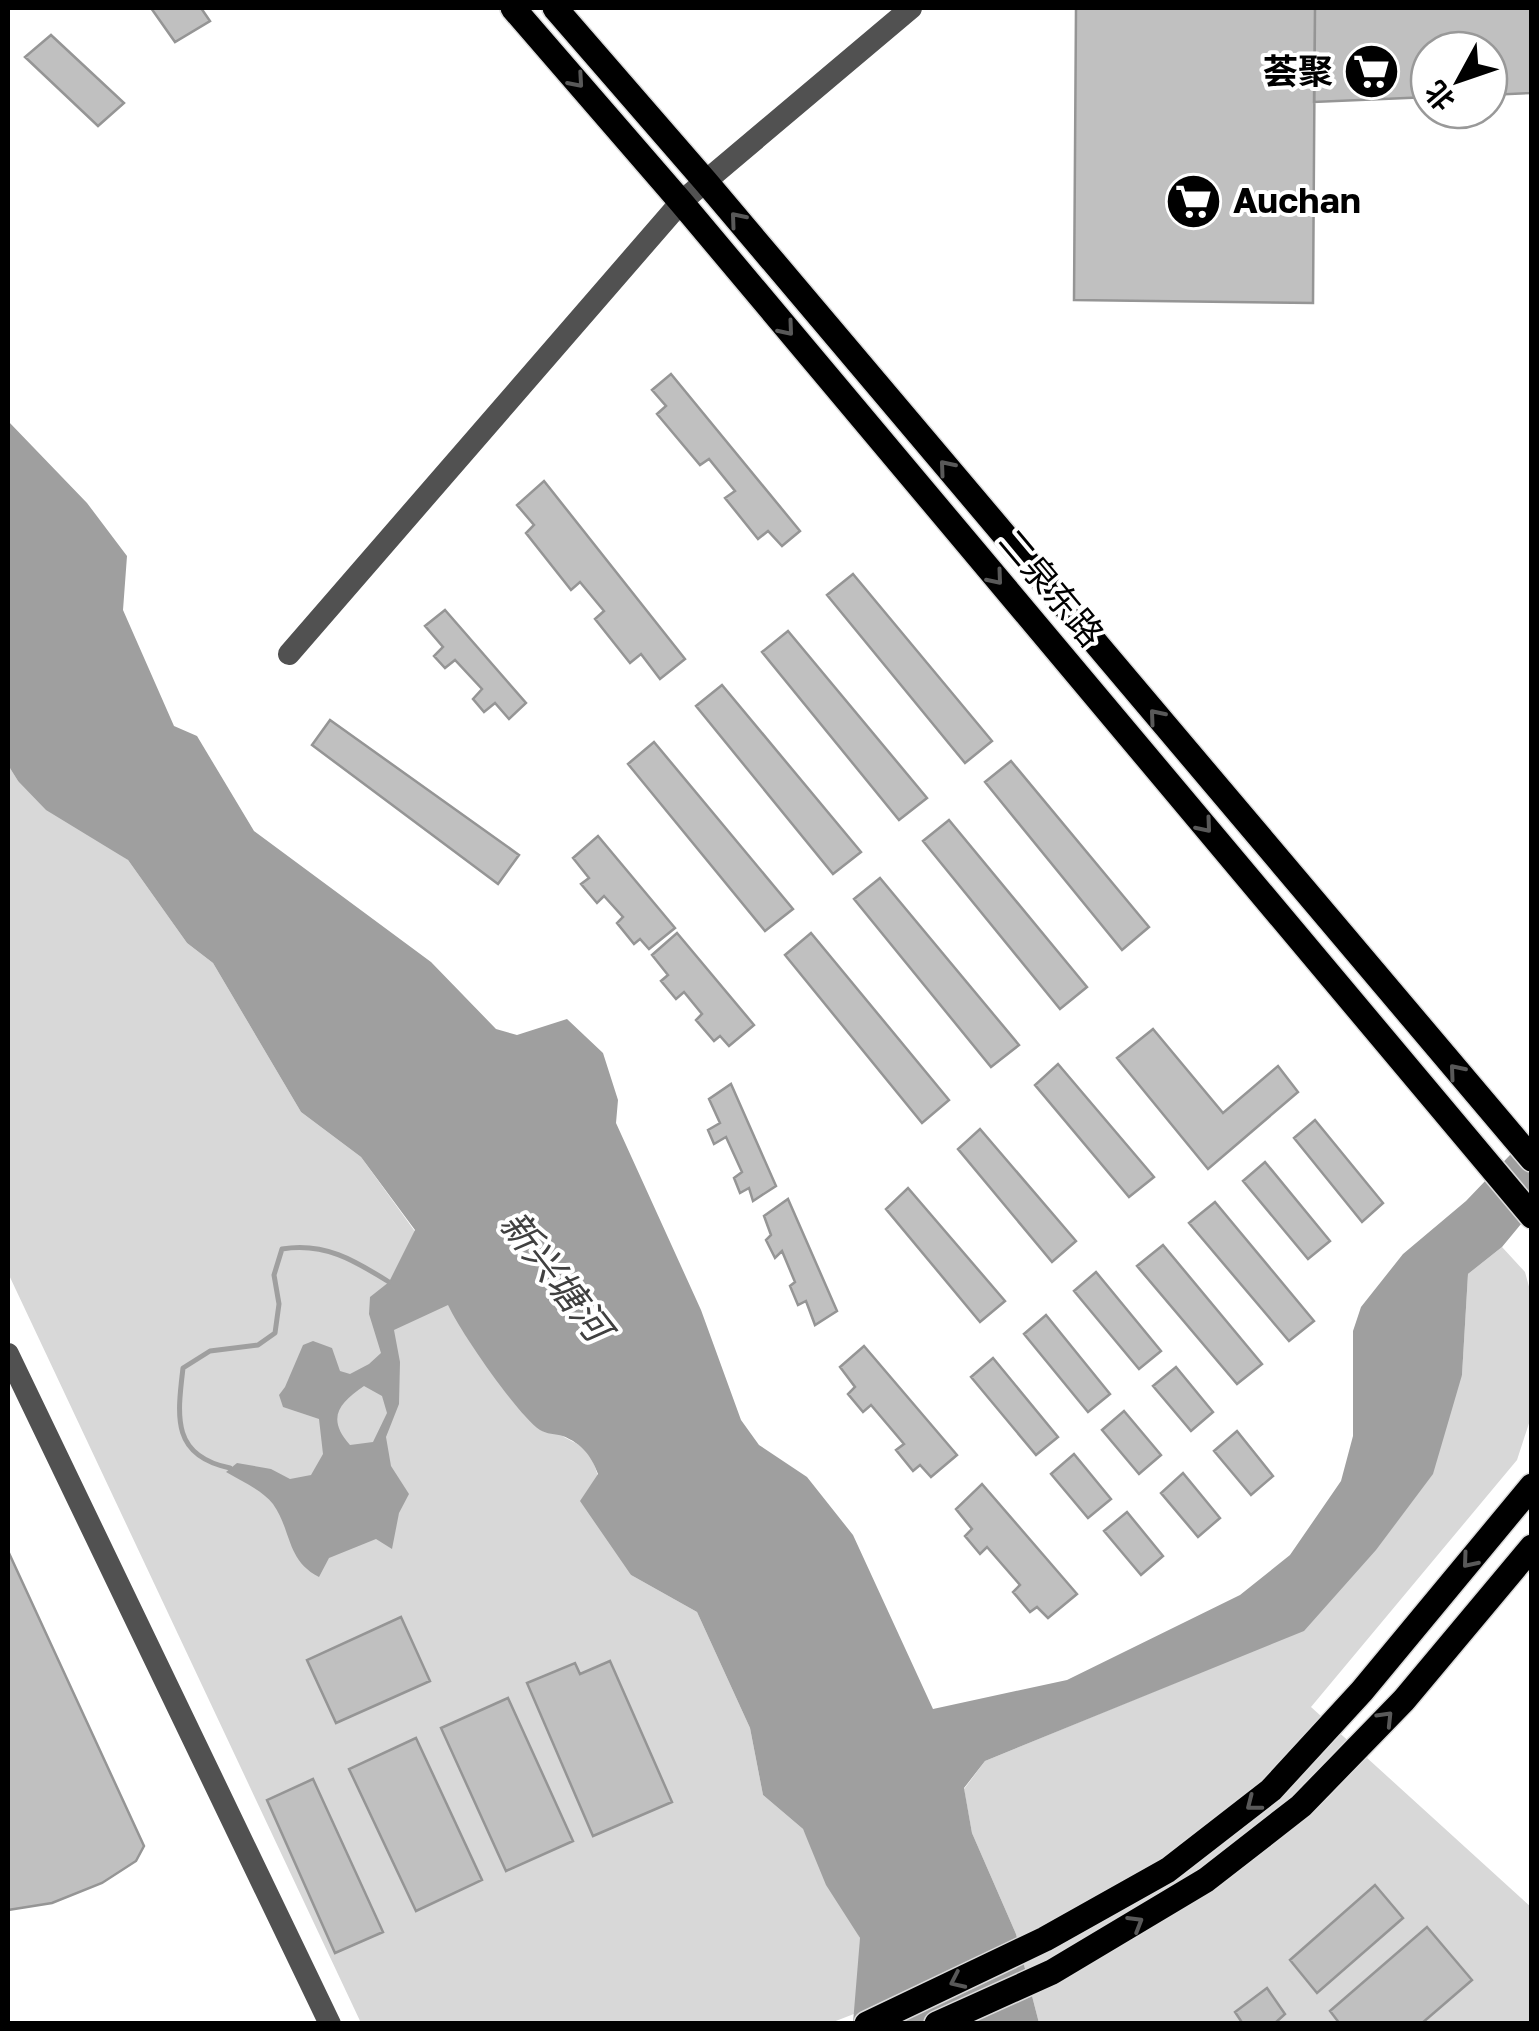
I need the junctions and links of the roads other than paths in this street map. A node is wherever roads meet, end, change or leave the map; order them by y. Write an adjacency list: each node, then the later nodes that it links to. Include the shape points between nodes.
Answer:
1 (513, 8): 5 (main road, 二泉东路, one-way to 5)
2 (555, 8): 4 (main road, 二泉东路)
3 (910, 8): 4 (street)
4 (706, 182): 5 (street); 7 (main road, 二泉东路, one-way to 4)
5 (680, 202): 6 (street); 8 (main road, 二泉东路, one-way to 8)
6 (289, 654)
7 (1526, 1152)
8 (1531, 1215)
9 (8, 1354): 12 (street)
10 (1532, 1486): 13 (main road, one-way to 13, via 1271,1790 1168,1870 1045,1940)
11 (1532, 1547): 14 (main road, one-way to 11, via 1052,1972 1206,1880 1301,1806 1404,1700)
12 (330, 2024)
13 (867, 2024)
14 (938, 2024)

